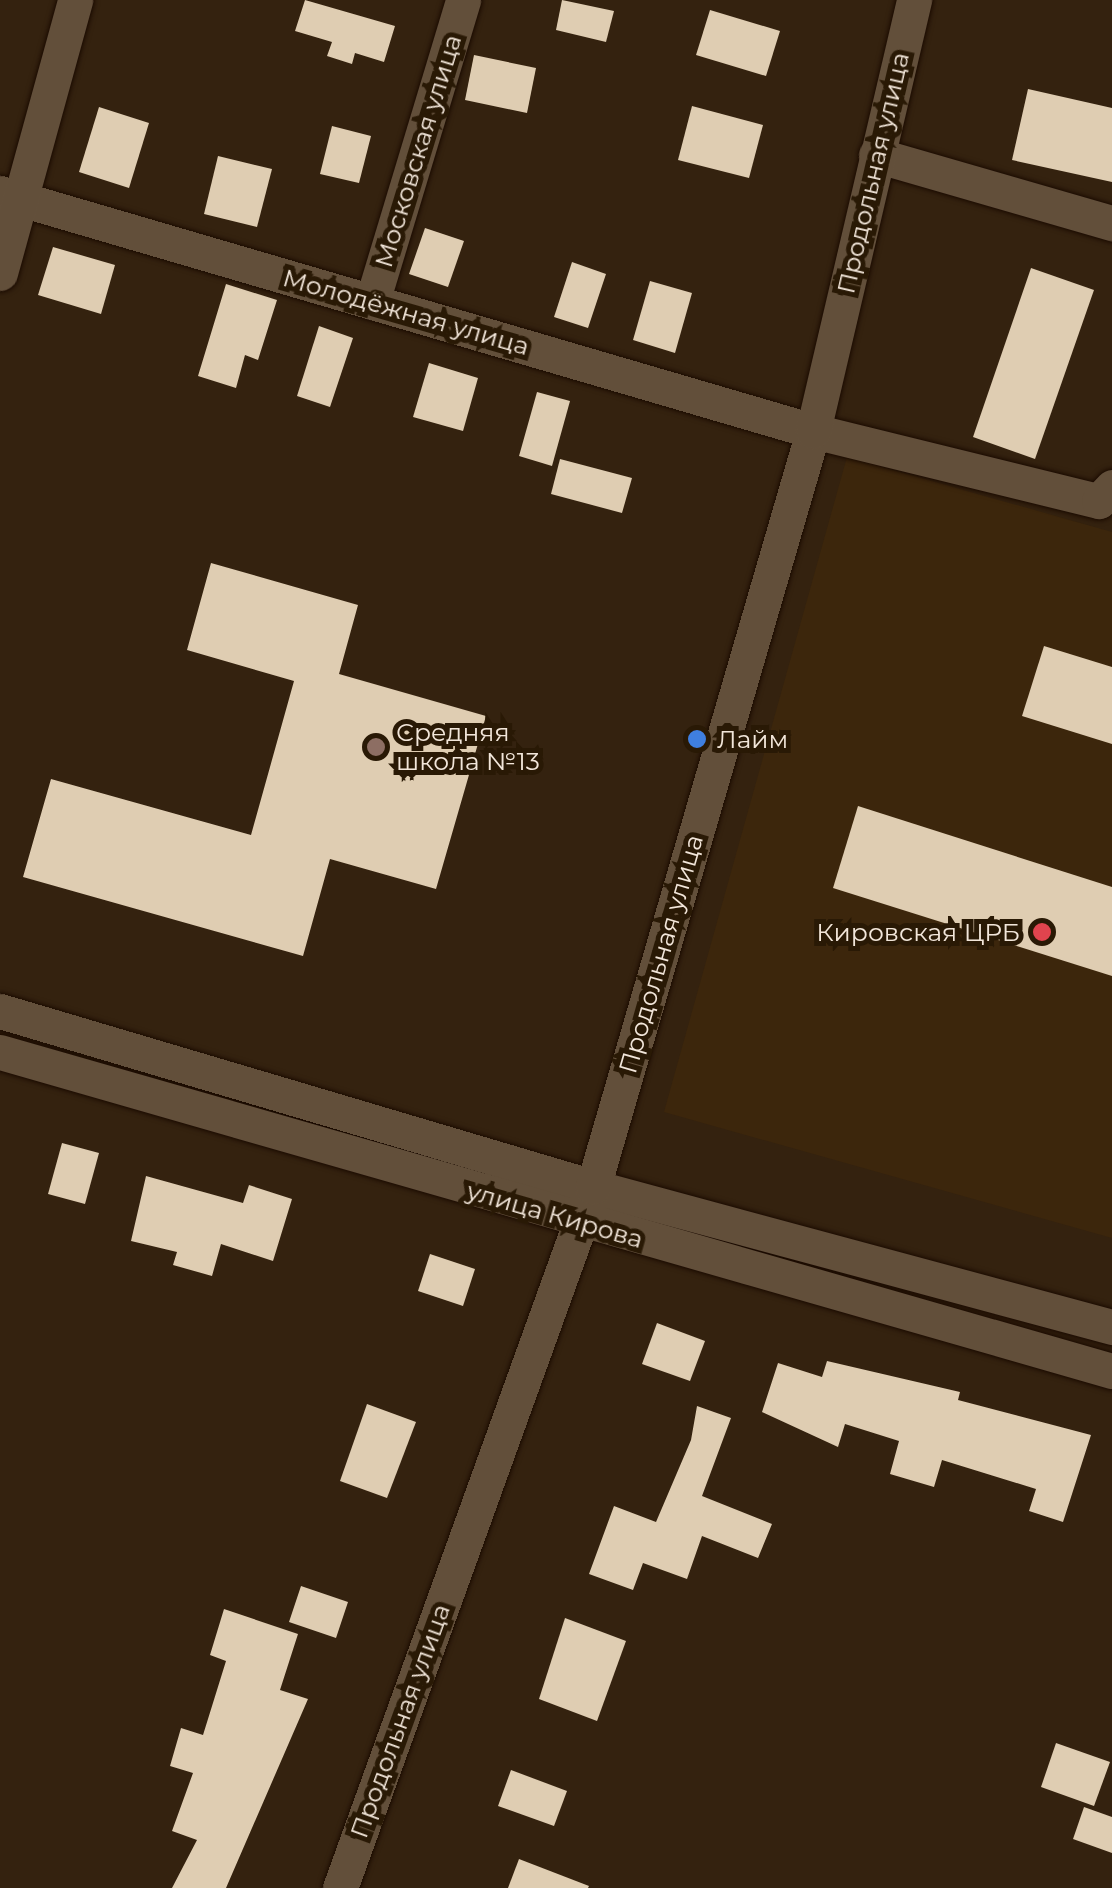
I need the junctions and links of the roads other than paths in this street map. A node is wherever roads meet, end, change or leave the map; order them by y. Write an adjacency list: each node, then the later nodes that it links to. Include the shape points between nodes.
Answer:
1 (74, 0): 5 (street)
2 (463, 0): 8 (street, Московская улица)
3 (914, 0): 4 (street, Продольная улица)
4 (876, 155): 6 (street); 9 (street, Продольная улица)
5 (8, 196): 7 (street); 8 (street, Молодёжная улица)
6 (1112, 223)
7 (0, 273)
8 (372, 302): 9 (street, Молодёжная улица)
9 (813, 431): 10 (street, Молодёжная улица, via 1099,501); 13 (street, Продольная улица)
10 (1112, 487)
11 (0, 1011): 13 (street, улица Кирова)
12 (0, 1052): 14 (street, улица Кирова)
13 (593, 1187): 14 (street, Продольная улица); 15 (street, улица Кирова)
14 (578, 1222): 16 (street, улица Кирова); 17 (street, Продольная улица)
15 (1112, 1327)
16 (1112, 1371)
17 (340, 1888)

